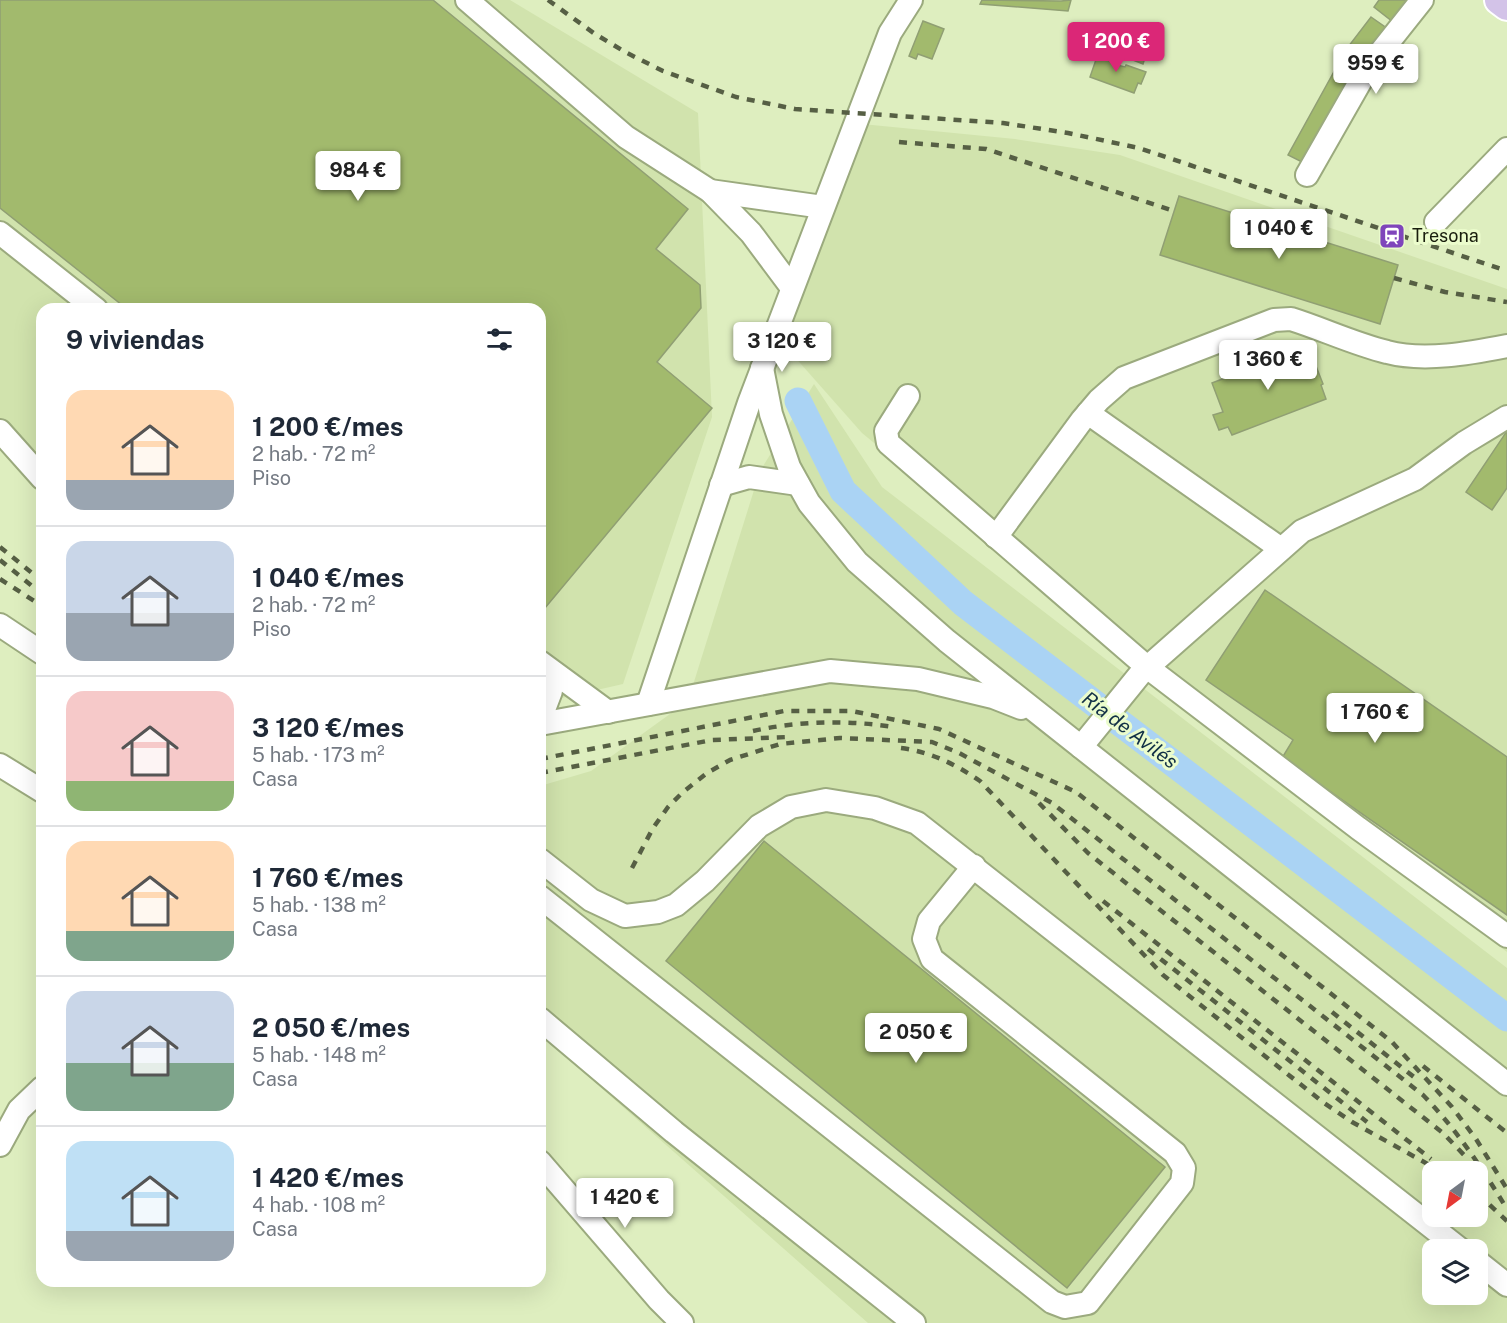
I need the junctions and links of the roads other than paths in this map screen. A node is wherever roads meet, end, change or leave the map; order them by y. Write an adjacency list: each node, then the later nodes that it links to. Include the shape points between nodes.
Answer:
1 (467, 0): 10 (street, via 626,136)
2 (894, 0): 7 (street)
3 (911, 0): 7 (street)
4 (1422, 0): 9 (street, via 1368,68)
5 (1499, 0): 6 (main road)
6 (1507, 6)
7 (890, 33): 11 (street)
8 (1507, 149): 12 (street)
9 (1307, 175)
10 (710, 191): 11 (street); 14 (street, via 751,233)
11 (823, 207): 14 (street)
12 (1436, 222)
13 (0, 232): 15 (street)
14 (792, 288): 17 (street)
15 (89, 303)
16 (1507, 346): 19 (street, via 1433,356 1389,353 1291,318 1274,320 1124,378)
17 (762, 368): 23 (street, via 771,414); 24 (street)
18 (908, 396): 25 (street, via 886,431 888,443)
19 (1088, 413): 25 (street); 26 (street)
20 (1507, 417): 26 (street, via 1415,479 1302,531)
21 (0, 431): 22 (street)
22 (36, 471)
23 (798, 484): 24 (street, via 749,477); 35 (street, via 857,562 947,641)
24 (721, 485): 32 (street)
25 (996, 537): 30 (street)
26 (1281, 549): 30 (street)
27 (0, 625): 28 (street)
28 (36, 649)
29 (546, 668): 34 (street)
30 (1144, 670): 37 (street); 43 (street)
31 (546, 677): 33 (street, via 552,690)
32 (648, 704): 34 (street); 35 (street, via 830,671 918,679 993,697)
33 (546, 706)
34 (608, 712): 36 (street)
35 (1043, 717): 37 (street)
36 (546, 721)
37 (1081, 747): 45 (street)
38 (0, 765): 39 (street)
39 (36, 787)
40 (546, 865): 41 (street, via 591,900 625,916 658,912 676,905 705,881 759,826 791,807 826,800 875,808 917,823)
41 (974, 866): 42 (street, via 929,921 924,939 932,959 1175,1153 1184,1168 1182,1184 1088,1303 1065,1307 1052,1302); 49 (street)
42 (546, 902)
43 (1507, 936)
44 (546, 1024): 53 (street, via 674,1132)
45 (1507, 1084)
46 (36, 1094): 47 (street, via 19,1110)
47 (0, 1145)
48 (546, 1169): 52 (street)
49 (1447, 1239)
50 (1488, 1270): 51 (street)
51 (1507, 1285)
52 (682, 1323)
53 (914, 1323)

